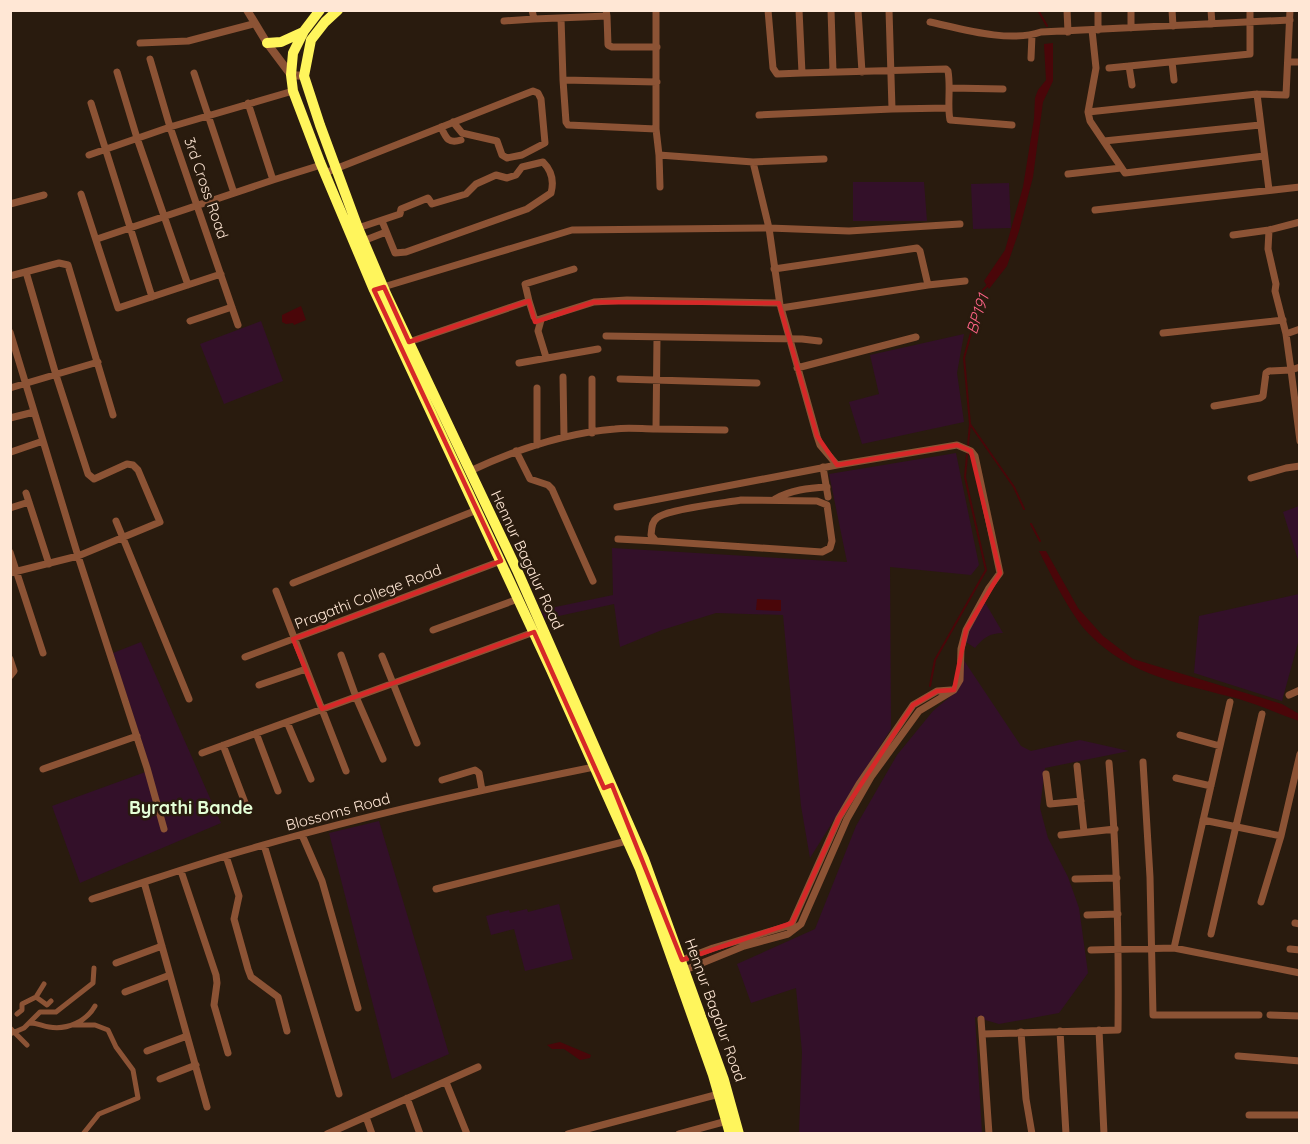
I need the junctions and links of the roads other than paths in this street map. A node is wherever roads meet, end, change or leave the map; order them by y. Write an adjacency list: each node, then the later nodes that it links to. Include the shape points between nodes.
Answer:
1 (247, 10): 25 (street)
2 (320, 10): 30 (main road, Hennur Bagalur Road)
3 (338, 10): 50 (main road, via 311,40)
4 (532, 10): 20 (street)
5 (656, 10): 35 (street)
6 (768, 10): 48 (street, via 774,72)
7 (799, 10): 48 (street)
8 (831, 10): 45 (street)
9 (858, 10): 46 (street)
10 (889, 10): 43 (street)
11 (1067, 10): 31 (street)
12 (1098, 10): 29 (street)
13 (1131, 10): 28 (street)
14 (1172, 10): 27 (street)
15 (1211, 10): 26 (street)
16 (1250, 10): 24 (street)
17 (1290, 10): 21 (street)
18 (607, 13): 19 (street); 35 (street, via 608,45 612,48)
19 (561, 18): 20 (street); 51 (street)
20 (534, 19): 22 (street)
21 (1290, 20): 24 (street); 39 (street)
22 (504, 21)
23 (930, 22): 32 (street, via 985,33)
24 (1250, 22): 26 (street); 38 (street, via 1250,54)
25 (253, 24): 33 (street, via 188,41); 34 (street)
26 (1212, 24): 27 (street)
27 (1173, 26): 28 (street)
28 (1131, 28): 29 (street)
29 (1095, 30): 31 (street); 63 (street, via 1096,68)
30 (304, 31): 34 (main road, via 281,42); 49 (main road, Hennur Bagalur Road, via 293,53)
31 (1068, 32): 32 (street)
32 (1032, 35): 36 (street)
33 (140, 43)
34 (267, 43): 49 (street)
35 (657, 47): 53 (street)
36 (1031, 58)
37 (150, 60): 69 (street, 3rd Cross Road)
38 (1172, 62): 41 (street); 52 (street)
39 (1288, 62): 40 (street); 58 (street, via 1286,95)
40 (1299, 62)
41 (1129, 66): 42 (street); 54 (street)
42 (1109, 68)
43 (891, 69): 46 (street); 55 (street, via 946,69); 62 (street)
44 (117, 72): 72 (street)
45 (833, 72): 46 (street); 48 (street)
46 (862, 72)
47 (194, 73): 64 (street)
48 (802, 73)
49 (291, 75): 50 (street); 57 (main road, Hennur Bagalur Road)
50 (304, 76): 81 (main road, Hennur Bagalur Road)
51 (563, 80): 53 (street); 71 (street, via 568,125)
52 (1174, 80)
53 (657, 82): 71 (street)
54 (1132, 85)
55 (951, 88): 56 (street); 61 (street)
56 (1003, 89)
57 (293, 91): 60 (street); 83 (main road, Hennur Bagalur Road)
58 (1257, 94): 63 (street); 68 (street)
59 (91, 103): 75 (street)
60 (248, 103): 64 (street); 85 (street)
61 (949, 108): 62 (street); 67 (street, via 953,121)
62 (892, 109): 65 (street)
63 (1088, 112): 74 (street)
64 (208, 115): 69 (street); 90 (street)
65 (759, 115)
66 (453, 122): 66 (street, via 462,133 496,141 507,158 545,143 541,99 533,91); 70 (street)
67 (1011, 124)
68 (1260, 125): 74 (street); 78 (street)
69 (171, 127): 72 (street); 93 (street, 3rd Cross Road)
70 (441, 127): 73 (street, via 447,141); 81 (street)
71 (656, 129): 77 (street)
72 (137, 138): 75 (street); 95 (street)
73 (461, 140)
74 (1104, 141): 82 (street)
75 (106, 149): 76 (street); 99 (street)
76 (89, 155)
77 (659, 155): 80 (street); 86 (street)
78 (1264, 156): 82 (street, via 1125,173); 88 (street)
79 (824, 159): 80 (street)
80 (753, 162): 101 (street)
81 (336, 168): 83 (street); 100 (main road, Hennur Bagalur Road)
82 (1121, 168): 84 (street)
83 (323, 169): 85 (street); 115 (main road, Hennur Bagalur Road)
84 (1068, 174)
85 (273, 180): 90 (street)
86 (660, 186)
87 (1299, 187): 88 (street)
88 (1269, 190): 94 (street)
89 (81, 194): 105 (street)
90 (234, 194): 93 (street)
91 (44, 195): 92 (street)
92 (10, 204)
93 (198, 206): 95 (street); 110 (street, 3rd Cross Road)
94 (1095, 210)
95 (164, 217): 99 (street); 113 (street)
96 (382, 221): 100 (street); 103 (street); 103 (street, via 400,214 401,208 428,198 432,204 466,194 496,175 507,178 522,167 543,162 549,168 554,184 551,193 527,209 406,252 395,253)
97 (1299, 222): 102 (street)
98 (960, 224): 101 (street, via 849,231)
99 (131, 228): 105 (street); 116 (street)
100 (358, 228): 106 (main road, Hennur Bagalur Road)
101 (769, 228): 108 (street); 115 (street, via 572,230)
102 (1269, 230): 104 (street); 121 (street, via 1268,249)
103 (386, 232): 106 (street)
104 (1233, 235)
105 (97, 239): 116 (street, via 118,308)
106 (363, 241): 115 (main road, Hennur Bagalur Road)
107 (574, 269): 117 (street, via 525,284)
108 (774, 269): 114 (street, via 917,248); 118 (street)
109 (26, 272): 111 (street); 136 (street, via 59,263 68,265); 141 (street)
110 (221, 274): 113 (street); 119 (street, 3rd Cross Road)
111 (10, 276)
112 (965, 281): 114 (street)
113 (188, 285): 116 (street)
114 (928, 285): 118 (street)
115 (379, 289): 133 (main road, Hennur Bagalur Road); 178 (main road, Hennur Bagalur Road)
116 (152, 297)
117 (529, 301): 120 (street, via 534,317); 133 (street)
118 (780, 305): 120 (street, via 594,302); 131 (street)
119 (232, 307): 122 (street); 123 (street, 3rd Cross Road)
120 (541, 320): 135 (street, via 538,331)
121 (1283, 320): 126 (street); 127 (street)
122 (190, 321)
123 (238, 325)
124 (1299, 329): 127 (street)
125 (10, 333): 146 (street)
126 (1163, 333)
127 (1286, 334): 140 (street)
128 (606, 336): 130 (street)
129 (916, 337): 139 (street)
130 (657, 338): 131 (street); 145 (street)
131 (790, 340): 132 (street); 139 (street)
132 (819, 341)
133 (409, 342): 167 (main road, Hennur Bagalur Road)
134 (598, 349): 135 (street)
135 (546, 357): 137 (street)
136 (98, 362): 141 (street); 152 (street)
137 (519, 363)
138 (1299, 367): 140 (street)
139 (797, 368): 164 (street, via 820,445)
140 (1291, 370): 150 (street, via 1266,373 1260,398); 154 (street)
141 (56, 375): 146 (street); 180 (street, via 88,474 94,479 133,465 160,522)
142 (563, 377): 158 (street)
143 (592, 379): 157 (street)
144 (620, 379): 145 (street)
145 (656, 379): 147 (street); 155 (street)
146 (26, 383): 148 (street); 151 (street)
147 (758, 383)
148 (10, 388)
149 (537, 388): 161 (street)
150 (1214, 406)
151 (34, 412): 153 (street); 159 (street)
152 (113, 415)
153 (10, 418)
154 (1298, 423): 160 (street)
155 (656, 429): 156 (street); 157 (street, via 617,428)
156 (725, 430)
157 (592, 433): 158 (street)
158 (564, 437): 161 (street)
159 (43, 441): 163 (street); 184 (street)
160 (1299, 441)
161 (537, 445): 162 (street)
162 (516, 451): 167 (street); 188 (street, via 530,479 552,489)
163 (11, 452)
164 (837, 465): 166 (street); 204 (street, via 957,445 975,456 1000,573 966,630 960,680)
165 (1299, 466): 168 (street)
166 (823, 467): 169 (street); 170 (street)
167 (470, 471): 233 (main road, Hennur Bagalur Road, via 517,570)
168 (1251, 478)
169 (738, 484): 173 (street); 176 (street)
170 (827, 487): 172 (street); 174 (street, via 785,493)
171 (26, 493): 175 (street)
172 (828, 497)
173 (741, 500): 174 (street); 182 (street, via 657,517 651,535)
174 (773, 500): 182 (street, via 817,501 826,505 830,548 822,552)
175 (29, 502): 177 (street); 186 (street)
176 (617, 507)
177 (10, 508)
178 (477, 510): 185 (main road, Hennur Bagalur Road); 189 (street)
179 (116, 521): 180 (street)
180 (123, 537): 184 (street); 208 (street)
181 (618, 539): 182 (street)
182 (656, 541)
183 (10, 552): 187 (street)
184 (78, 556): 186 (street); 214 (street)
185 (501, 561): 191 (main road, Hennur Bagalur Road); 194 (street, Pragathi College Road)
186 (49, 564): 187 (street)
187 (13, 573): 195 (street)
188 (593, 581)
189 (293, 583)
190 (276, 591): 194 (street)
191 (518, 599): 192 (street); 193 (main road, Hennur Bagalur Road)
192 (433, 630)
193 (534, 632): 202 (street); 225 (main road, Hennur Bagalur Road)
194 (293, 639): 198 (street, Pragathi College Road); 200 (street)
195 (43, 653)
196 (341, 655): 207 (street)
197 (382, 656): 202 (street)
198 (245, 657)
199 (10, 659): 201 (street, via 14,671)
200 (306, 669): 203 (street); 210 (street)
201 (10, 676)
202 (393, 683): 207 (street); 216 (street)
203 (260, 685)
204 (954, 690): 254 (street, via 938,691 913,705 839,818); 256 (street, via 919,711 871,777 847,819)
205 (1299, 690): 206 (street)
206 (1289, 695)
207 (356, 697): 210 (street); 221 (street)
208 (189, 699)
209 (1230, 702): 218 (street)
210 (322, 709): 212 (street); 227 (street)
211 (1262, 714): 239 (street)
212 (287, 722): 213 (street); 230 (street)
213 (256, 734): 217 (street); 235 (street)
214 (137, 735): 226 (street); 240 (street)
215 (1180, 735): 218 (street)
216 (417, 743)
217 (223, 745): 219 (street); 237 (street)
218 (1220, 746): 232 (street)
219 (202, 753)
220 (1299, 754): 245 (street)
221 (383, 759)
222 (1143, 762): 262 (street)
223 (1109, 763): 241 (street)
224 (1077, 766): 236 (street)
225 (594, 767): 233 (main road, Hennur Bagalur Road); 234 (street, Blossoms Road)
226 (44, 769)
227 (346, 771)
228 (1046, 774): 236 (street, via 1050,804)
229 (1176, 778): 232 (street)
230 (311, 779)
231 (442, 780): 234 (street, via 475,770)
232 (1211, 786): 238 (street)
233 (608, 787): 246 (main road, Hennur Bagalur Road); 269 (main road, Hennur Bagalur Road, via 644,859)
234 (483, 789): 243 (street, Blossoms Road)
235 (278, 791)
236 (1081, 801): 242 (street)
237 (248, 808)
238 (1203, 820): 239 (street); 263 (street)
239 (1235, 828): 245 (street); 260 (street)
240 (164, 829)
241 (1115, 829): 242 (street); 250 (street)
242 (1084, 832): 244 (street)
243 (302, 835): 247 (street, Blossoms Road); 278 (street, via 322,881)
244 (1061, 835)
245 (1281, 836): 257 (street)
246 (627, 841): 253 (street); 301 (main road, Hennur Bagalur Road)
247 (264, 845): 248 (street, Blossoms Road); 303 (street)
248 (226, 856): 249 (street, Blossoms Road); 288 (street, via 239,896 234,919 248,969 251,977 279,997)
249 (181, 870): 252 (street, Blossoms Road); 295 (street, via 216,975 214,1005)
250 (1117, 878): 251 (street); 258 (street)
251 (1075, 879)
252 (144, 882): 255 (street, Blossoms Road); 261 (street)
253 (436, 889)
254 (805, 895): 256 (street); 269 (street, via 788,926 713,948)
255 (92, 899)
256 (813, 899): 269 (street, via 796,930)
257 (1261, 902)
258 (1118, 914): 259 (street); 264 (street)
259 (1087, 915)
260 (1211, 934)
261 (162, 946): 268 (street); 272 (street)
262 (1152, 947): 263 (street); 264 (street); 280 (street, via 1153,1015)
263 (1174, 948): 271 (street)
264 (1119, 949): 267 (street); 286 (street, via 1118,1030)
265 (1290, 949): 266 (street)
266 (1299, 950)
267 (1090, 951)
268 (116, 963)
269 (683, 965): 301 (main road, Hennur Bagalur Road)
270 (94, 968): 284 (street, via 93,983 80,995 56,1012 40,1012)
271 (1299, 973)
272 (170, 975): 274 (street); 292 (street)
273 (39, 987): 275 (street)
274 (125, 992)
275 (36, 997): 276 (street, via 47,1005); 279 (street, via 21,1001 22,1010)
276 (51, 1001)
277 (95, 1006): 285 (street, via 90,1015)
278 (358, 1008)
279 (17, 1014)
280 (1259, 1015)
281 (1270, 1015): 282 (street)
282 (1299, 1016)
283 (981, 1019): 291 (street)
284 (30, 1023): 285 (street, via 57,1028); 287 (street)
285 (74, 1025): 311 (street, via 108,1030 133,1071 138,1098 99,1114)
286 (1099, 1030): 290 (street); 323 (street)
287 (12, 1031): 293 (street)
288 (287, 1031)
289 (1022, 1032): 290 (street); 291 (street); 321 (street)
290 (1060, 1032): 322 (street)
291 (983, 1034): 320 (street)
292 (188, 1036): 294 (street); 298 (street)
293 (27, 1045)
294 (147, 1051)
295 (228, 1053)
296 (1238, 1056): 297 (street)
297 (1299, 1061)
298 (195, 1065): 300 (street); 306 (street)
299 (478, 1067): 302 (street)
300 (160, 1079)
301 (720, 1081): 304 (main road, Hennur Bagalur Road); 319 (main road, Hennur Bagalur Road)
302 (446, 1082): 305 (street); 315 (street)
303 (339, 1094)
304 (719, 1094): 310 (main road, Hennur Bagalur Road); 316 (street)
305 (407, 1098): 309 (street); 314 (street)
306 (207, 1107)
307 (1249, 1115): 308 (street)
308 (1299, 1115)
309 (366, 1117): 312 (street); 313 (street)
310 (727, 1121): 317 (street); 318 (main road, Hennur Bagalur Road)
311 (83, 1134)
312 (327, 1134)
313 (372, 1134)
314 (420, 1134)
315 (467, 1134)
316 (567, 1134)
317 (680, 1134)
318 (730, 1134)
319 (739, 1134)
320 (989, 1134)
321 (1032, 1134)
322 (1066, 1134)
323 (1104, 1134)

